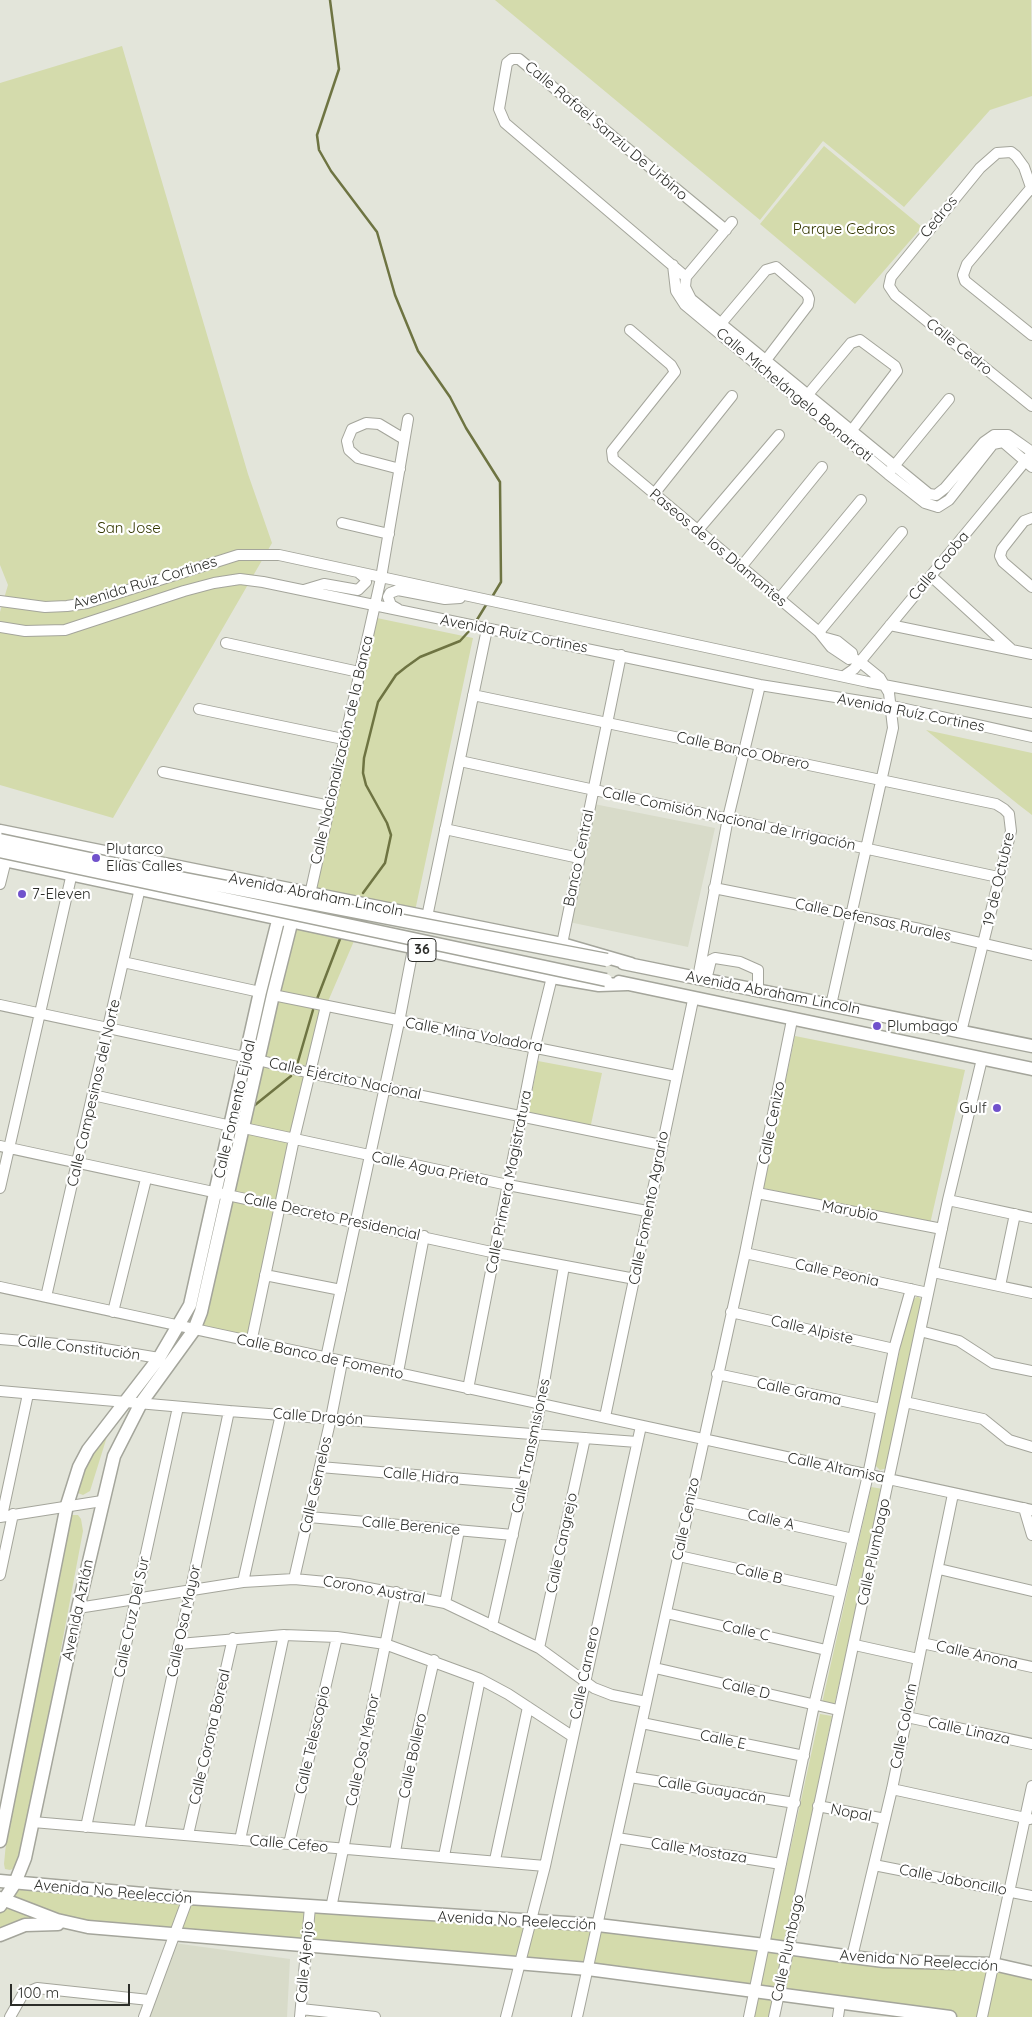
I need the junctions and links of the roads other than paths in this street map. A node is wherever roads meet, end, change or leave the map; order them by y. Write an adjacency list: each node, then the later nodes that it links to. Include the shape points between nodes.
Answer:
1 (1032, 189): 4 (street, Cedros, via 1016,156 1011,152 997,153 967,183 891,277); 7 (street, via 967,264 963,275 965,281)
2 (674, 265): 3 (street, Calle Rafael Sanziu De Urbino); 3 (street, Calle Rafael Sanziu De Urbino, via 505,123 499,109 507,63 519,59 729,226); 5 (street, Calle Michelángelo Bonarroti, via 674,284 679,299)
3 (686, 277): 5 (street, Calle Michelángelo Bonarroti, via 685,287 691,299)
4 (889, 286): 12 (street, Calle Cedro, via 895,295)
5 (719, 326): 8 (street, Calle Michelángelo Bonarroti); 8 (street, via 766,270 776,267 809,299 808,305); 10 (street, Calle Michelángelo Bonarroti)
6 (630, 330): 22 (street, Paseos de los Diamantes, via 671,364 675,372 612,451 612,455)
7 (1032, 335)
8 (766, 360): 10 (street, Calle Michelángelo Bonarroti)
9 (732, 396): 22 (street)
10 (805, 398): 14 (street, Calle Michelángelo Bonarroti); 14 (street, via 855,341 860,340 895,366 897,372); 21 (street, Calle Michelángelo Bonarroti)
11 (949, 399): 21 (street)
12 (1032, 406)
13 (408, 419): 17 (street, Calle Nacionalización de la Banca)
14 (852, 430): 21 (street, Calle Michelángelo Bonarroti)
15 (779, 434): 28 (street)
16 (1000, 437): 18 (street); 23 (street, via 994,435 984,442 946,488); 25 (street, via 949,500)
17 (404, 439): 20 (street, Calle Nacionalización de la Banca); 20 (street, via 378,424 366,423 352,429 347,441 349,450 358,458)
18 (1030, 458): 34 (street, Calle Caoba)
19 (822, 467): 32 (street)
20 (400, 469): 30 (street, Calle Nacionalización de la Banca)
21 (891, 470): 23 (street, Calle Michelángelo Bonarroti, via 929,494); 25 (street, Calle Michelángelo Bonarroti, via 925,503)
22 (654, 494): 28 (street, Paseos de los Diamantes)
23 (936, 495): 25 (street)
24 (861, 500): 39 (street)
25 (938, 507)
26 (1032, 518): 36 (street, via 1024,521 1000,556)
27 (342, 523): 30 (street)
28 (698, 530): 32 (street, Paseos de los Diamantes)
29 (902, 532): 46 (street)
30 (389, 534): 35 (street, Calle Nacionalización de la Banca)
31 (290, 556): 33 (street, Avenida Ruíz Cortines); 40 (street, Avenida Ruiz Cortines, via 238,555 86,603 67,606 45,608)
32 (741, 566): 39 (street, Paseos de los Diamantes)
33 (359, 573): 35 (street, Avenida Ruíz Cortines); 37 (street, via 366,582 358,590 324,584)
34 (931, 576): 43 (street, Calle Caoba); 48 (street)
35 (381, 578): 38 (street, Avenida Ruíz Cortines); 41 (street, Calle Nacionalización de la Banca)
36 (1032, 586)
37 (303, 590): 41 (street, Avenida Ruíz Cortines); 44 (street, Avenida Ruíz Cortines, via 240,579 184,591 65,630 25,632)
38 (471, 597): 42 (street, via 445,599 394,591 388,597 389,602); 53 (street, Avenida Ruíz Cortines)
39 (779, 599): 46 (street, Paseos de los Diamantes)
40 (0, 601)
41 (375, 605): 42 (street, Avenida Ruíz Cortines); 52 (street, Calle Nacionalización de la Banca)
42 (401, 611): 45 (street, Avenida Ruíz Cortines)
43 (890, 625): 48 (street); 51 (street, Calle Caoba)
44 (0, 627)
45 (487, 629): 50 (street, Avenida Ruíz Cortines); 56 (street)
46 (822, 635): 51 (street, Paseos de los Diamantes, via 840,654)
47 (226, 642): 52 (street)
48 (1012, 650): 49 (street)
49 (1032, 654)
50 (621, 655): 55 (street, Avenida Ruíz Cortines); 60 (street, Banco Central)
51 (857, 660): 53 (street, Calle Caoba, via 851,673); 54 (street, Paseos de los Diamantes)
52 (359, 672): 62 (street, Calle Nacionalización de la Banca)
53 (844, 676): 54 (street, Avenida Ruíz Cortines)
54 (883, 684): 57 (street); 59 (street, Avenida Ruíz Cortines)
55 (760, 685): 57 (street, Avenida Ruíz Cortines); 63 (street)
56 (473, 695): 60 (street, Calle Banco Obrero); 64 (street)
57 (892, 706): 61 (street, Avenida Ruíz Cortines); 66 (street, via 893,722)
58 (199, 709): 62 (street)
59 (1032, 713)
60 (607, 722): 63 (street, Calle Banco Obrero); 67 (street, Banco Central)
61 (1032, 738)
62 (343, 739): 68 (street, Calle Nacionalización de la Banca)
63 (744, 752): 66 (street, Calle Banco Obrero); 70 (street)
64 (460, 761): 67 (street, Calle Comisión Nacional de Irrigación); 71 (street)
65 (163, 772): 68 (street)
66 (880, 781): 69 (street, Calle Banco Obrero, via 996,804); 74 (street)
67 (593, 790): 70 (street, Calle Comisión Nacional de Irrigación); 76 (street, Banco Central)
68 (330, 806): 82 (street, Calle Nacionalización de la Banca)
69 (1010, 814): 78 (street, 19 de Octubre, via 1011,831)
70 (728, 818): 74 (street, Calle Comisión Nacional de Irrigación); 81 (street)
71 (445, 829): 76 (street); 85 (street)
72 (0, 831): 82 (main road, Avenida Abraham Lincoln / 36)
73 (0, 840): 93 (main road, Avenida Abraham Lincoln / 36, bridge, via 194,881)
74 (866, 849): 78 (street, Calle Comisión Nacional de Irrigación); 84 (street)
75 (2, 857): 77 (main road, Avenida Abraham Lincoln / 36); 79 (street); 96 (main road, 36, bridge)
76 (579, 858): 89 (street, Banco Central)
77 (72, 873): 80 (main road, Avenida Abraham Lincoln / 36); 103 (street)
78 (998, 877): 88 (street, 19 de Octubre)
79 (0, 884)
80 (140, 888): 86 (main road, Avenida Abraham Lincoln / 36); 92 (street, Calle Campesinos del Norte)
81 (714, 888): 84 (street, Calle Defensas Rurales); 95 (street)
82 (298, 892): 83 (main road, Avenida Abraham Lincoln / 36); 86 (main road, Calle Fomento Ejidal)
83 (326, 896): 85 (main road, Avenida Abraham Lincoln / 36); 87 (main road, via 313,911)
84 (851, 915): 88 (street, Calle Defensas Rurales); 101 (street)
85 (427, 917): 89 (main road, Avenida Abraham Lincoln / 36)
86 (286, 920): 87 (main road, Avenida Abraham Lincoln / 36); 98 (main road, Calle Fomento Ejidal)
87 (319, 926): 90 (main road, Avenida Abraham Lincoln / 36)
88 (984, 943): 91 (street, Calle Defensas Rurales); 107 (street, 19 de Octubre)
89 (562, 944): 93 (main road, Avenida Abraham Lincoln / 36)
90 (413, 949): 94 (main road, Avenida Abraham Lincoln / 36); 105 (street)
91 (1032, 955)
92 (123, 962): 98 (street, Calle Mina Voladora); 106 (street, Calle Campesinos del Norte)
93 (631, 964): 95 (main road, Avenida Abraham Lincoln / 36)
94 (552, 977): 96 (main road, Avenida Abraham Lincoln / 36, via 599,985); 108 (street, Calle Primera Magistratura)
95 (702, 979): 97 (main road, Avenida Abraham Lincoln / 36); 97 (street, via 711,960 740,962 758,970)
96 (627, 984): 99 (main road, 36)
97 (758, 990): 101 (main road, Avenida Abraham Lincoln / 36)
98 (267, 993): 102 (street, Calle Mina Voladora); 110 (main road, Calle Fomento Ejidal)
99 (694, 1000): 104 (main road, 36); 114 (street, Calle Fomento Agrario)
100 (0, 1005): 103 (street, Calle Ejército Nacional)
101 (831, 1005): 107 (main road, Avenida Abraham Lincoln / 36)
102 (326, 1006): 105 (street, Calle Mina Voladora); 113 (street)
103 (40, 1014): 106 (street, Calle Ejército Nacional); 121 (street)
104 (792, 1020): 111 (main road, 36); 127 (street, Calle Cenizo)
105 (399, 1022): 108 (street, Calle Mina Voladora); 115 (street)
106 (109, 1027): 110 (street, Calle Ejército Nacional); 116 (street, Calle Campesinos del Norte)
107 (961, 1032): 109 (main road, Avenida Abraham Lincoln / 36)
108 (535, 1046): 114 (street, Calle Mina Voladora); 117 (street, Calle Primera Magistratura)
109 (1032, 1046)
110 (253, 1059): 113 (street, Calle Ejército Nacional); 118 (main road, Calle Fomento Ejidal)
111 (982, 1059): 112 (main road, 36); 129 (street, Calle Plumbago)
112 (1032, 1069)
113 (310, 1073): 115 (street, Calle Ejército Nacional); 119 (street)
114 (676, 1076): 120 (street, Calle Fomento Agrario)
115 (384, 1088): 117 (street, Calle Ejército Nacional); 122 (street)
116 (94, 1095): 118 (street, Calle Agua Prieta); 123 (street, Calle Campesinos del Norte)
117 (522, 1115): 120 (street, Calle Ejército Nacional); 125 (street, Calle Primera Magistratura)
118 (238, 1127): 119 (street, Calle Agua Prieta); 128 (main road, Calle Fomento Ejidal)
119 (294, 1139): 122 (street, Calle Agua Prieta); 130 (street)
120 (661, 1145): 131 (street, Calle Fomento Agrario)
121 (5, 1146): 123 (street, Calle Decreto Presidencial); 126 (street)
122 (370, 1156): 125 (street, Calle Agua Prieta); 134 (street)
123 (78, 1162): 124 (street, Calle Decreto Presidencial); 149 (street, Calle Campesinos del Norte)
124 (146, 1179): 128 (street, Calle Decreto Presidencial); 150 (street)
125 (508, 1185): 131 (street, Calle Agua Prieta); 137 (street, Calle Primera Magistratura)
126 (0, 1188)
127 (758, 1193): 135 (street, Marubio); 138 (street, Calle Cenizo)
128 (223, 1194): 130 (street, Calle Decreto Presidencial); 152 (main road, Calle Fomento Ejidal, via 190,1305); 153 (main road, Calle Fomento Ejidal, via 201,1312)
129 (948, 1200): 132 (street); 135 (street, Calle Plumbago)
130 (280, 1207): 134 (street, Calle Decreto Presidencial); 141 (street)
131 (647, 1211): 142 (street, Calle Fomento Agrario)
132 (1015, 1214): 133 (street); 143 (street)
133 (1032, 1218)
134 (355, 1222): 136 (street, Calle Decreto Presidencial); 146 (street)
135 (942, 1229): 140 (street, Calle Plumbago)
136 (424, 1236): 137 (street, Calle Decreto Presidencial); 162 (street)
137 (496, 1253): 139 (street, Calle Decreto Presidencial); 164 (street, Calle Primera Magistratura)
138 (745, 1253): 145 (street, Calle Peonia); 151 (street, Calle Cenizo)
139 (564, 1266): 142 (street, Calle Decreto Presidencial); 170 (street, Calle Transmisiones)
140 (933, 1272): 143 (street); 147 (street, Calle Plumbago)
141 (265, 1275): 146 (street); 156 (street)
142 (634, 1279): 176 (street, Calle Fomento Agrario)
143 (1000, 1286): 148 (street)
144 (0, 1287): 149 (street, Calle Banco de Fomento)
145 (911, 1289): 147 (street, Calle Peonia); 157 (street, Calle Plumbago)
146 (341, 1290): 159 (street)
147 (928, 1293): 154 (street, Calle Plumbago)
148 (1032, 1293)
149 (46, 1297): 150 (street, Calle Banco de Fomento)
150 (113, 1312): 152 (street, Calle Banco de Fomento)
151 (731, 1312): 157 (street, Calle Alpiste); 163 (street, Calle Cenizo)
152 (179, 1327): 153 (street, Calle Banco de Fomento); 158 (main road, Avenida Aztlán)
153 (194, 1330): 156 (street, Calle Banco de Fomento); 169 (main road, Avenida Aztlán)
154 (920, 1331): 161 (street, via 959,1341 993,1363); 168 (street, Calle Plumbago)
155 (0, 1339): 158 (street, Calle Constitución, via 92,1347)
156 (251, 1343): 159 (street, Calle Banco de Fomento)
157 (894, 1348): 172 (street, Calle Plumbago)
158 (159, 1358): 167 (main road, Avenida Aztlán)
159 (326, 1358): 160 (street, Calle Banco de Fomento)
160 (342, 1362): 162 (street, Calle Banco de Fomento); 175 (street, Calle Gemelos)
161 (1032, 1371)
162 (398, 1372): 164 (street, Calle Banco de Fomento)
163 (717, 1374): 172 (street, Calle Grama); 180 (street, Calle Cenizo)
164 (468, 1389): 170 (street, Calle Banco de Fomento)
165 (0, 1391): 166 (street, Calle Dragón)
166 (28, 1394): 167 (street, Calle Dragón); 193 (street)
167 (124, 1401): 169 (street, Calle Dragón); 190 (main road, Avenida Aztlán, via 88,1450)
168 (905, 1402): 182 (street, via 983,1419 1010,1440); 185 (street, Calle Plumbago)
169 (141, 1403): 171 (street, Calle Dragón); 188 (main road, Avenida Aztlán, via 114,1456)
170 (540, 1403): 176 (street, Calle Banco de Fomento); 178 (street, Calle Transmisiones)
171 (178, 1407): 173 (street, Calle Dragón); 208 (street, Calle Cruz Del Sur)
172 (880, 1409): 184 (street, Calle Plumbago)
173 (229, 1411): 174 (street, Calle Dragón); 204 (street, Calle Osa Mayor)
174 (281, 1414): 175 (street, Calle Dragón); 203 (street)
175 (331, 1418): 178 (street, Calle Dragón); 183 (street, Calle Gemelos)
176 (605, 1418): 177 (street, Calle Banco de Fomento)
177 (641, 1426): 180 (street, Calle Altamisa); 181 (street, Calle Carnero)
178 (535, 1435): 179 (street, Calle Dragón); 186 (street, Calle Transmisiones)
179 (585, 1438): 181 (street, Calle Dragón); 220 (street, Calle Cangrejo)
180 (703, 1439): 184 (street, Calle Altamisa); 189 (street, Calle Cenizo)
181 (637, 1442): 227 (street, Calle Carnero)
182 (1032, 1447)
183 (320, 1467): 186 (street, Calle Hidra); 194 (street, Calle Gemelos)
184 (868, 1474): 185 (street, Calle Altamisa); 198 (street, Calle Plumbago)
185 (890, 1479): 187 (street, Calle Altamisa); 219 (street, Calle Plumbago)
186 (523, 1484): 196 (street, Calle Transmisiones)
187 (953, 1494): 191 (street, Calle Altamisa); 200 (street, Calle Colorín)
188 (102, 1501): 190 (street); 210 (main road, Avenida Aztlán)
189 (690, 1502): 198 (street, Calle A); 199 (street, Calle Cenizo)
190 (67, 1505): 192 (street); 244 (main road, Avenida Aztlán)
191 (1028, 1509): 197 (street)
192 (13, 1514): 193 (street); 201 (street)
193 (1, 1516)
194 (309, 1517): 195 (street, Calle Berenice); 202 (street, Calle Gemelos)
195 (459, 1530): 196 (street, Calle Berenice); 209 (street)
196 (513, 1535): 212 (street, Calle Transmisiones)
197 (1032, 1535)
198 (853, 1538): 207 (street, Calle Plumbago)
199 (678, 1556): 207 (street, Calle B); 211 (street, Calle Cenizo)
200 (938, 1569): 205 (street); 216 (street, Calle Colorín)
201 (0, 1575)
202 (294, 1579): 203 (street, Corono Austral); 206 (street, Corono Austral)
203 (243, 1582): 204 (street, Corono Austral)
204 (191, 1590): 208 (street, Corono Austral); 217 (street, Calle Osa Mayor)
205 (1032, 1590)
206 (396, 1592): 209 (street, Corono Austral); 218 (street, Calle Osa Menor)
207 (840, 1592): 221 (street, Calle Plumbago)
208 (136, 1597): 210 (street, Corono Austral); 246 (street, Calle Cruz Del Sur)
209 (445, 1603): 212 (street, Corono Austral)
210 (78, 1608): 245 (main road, Avenida Aztlán)
211 (666, 1613): 221 (street, Calle C); 225 (street, Calle Cenizo)
212 (492, 1626): 220 (street, Corono Austral)
213 (284, 1635): 214 (street); 215 (street); 250 (street)
214 (337, 1637): 218 (street); 252 (street, Calle Telescopio)
215 (233, 1638): 217 (street); 248 (street, Calle Corona Boreal)
216 (922, 1643): 222 (street, Calle Colorín); 224 (street, Calle Anona)
217 (178, 1644): 247 (street, Calle Osa Mayor)
218 (385, 1644): 223 (street); 253 (street, Calle Osa Menor)
219 (854, 1645): 222 (street, Calle Anona); 231 (street, Calle Plumbago)
220 (539, 1648): 227 (street, Corono Austral)
221 (826, 1650): 229 (street, Calle Plumbago)
222 (918, 1659): 232 (street, Calle Colorín)
223 (434, 1660): 226 (street); 254 (street, Calle Bollero)
224 (1032, 1667)
225 (655, 1668): 228 (street, Calle Cenizo); 229 (street, Calle D)
226 (480, 1679): 230 (street); 255 (street)
227 (584, 1680): 228 (street, Corono Austral, via 612,1695); 234 (street, Calle Carnero)
228 (646, 1702): 233 (street, Calle Cenizo)
229 (814, 1705): 231 (street, Calle D); 236 (street, Calle Plumbago)
230 (528, 1707): 234 (street); 256 (street)
231 (838, 1710): 241 (street, Calle Plumbago)
232 (907, 1717): 235 (street, Calle Linaza); 239 (street, Calle Colorín)
233 (642, 1723): 236 (street, Calle E); 237 (street, Calle Cenizo)
234 (572, 1736): 259 (street, Calle Carnero)
235 (1032, 1744)
236 (804, 1756): 240 (street, Calle Plumbago)
237 (630, 1776): 240 (street, Calle Guayacán); 249 (street, Calle Cenizo)
238 (1032, 1786): 243 (street)
239 (892, 1789): 242 (street, Calle Colorín); 243 (street)
240 (795, 1803): 257 (street, Calle Plumbago)
241 (818, 1806): 242 (street, Nopal); 275 (street, Calle Plumbago)
242 (884, 1819): 258 (street, Calle Colorín)
243 (1029, 1819): 262 (street)
244 (2, 1820): 251 (main road, Avenida Aztlán)
245 (34, 1822): 246 (street, Calle Cefeo); 261 (main road, Avenida Aztlán)
246 (86, 1827): 247 (street, Calle Cefeo)
247 (139, 1831): 248 (street, Calle Cefeo)
248 (188, 1835): 250 (street, Calle Cefeo)
249 (617, 1838): 257 (street, Calle Mostaza); 270 (street, Calle Cenizo)
250 (240, 1840): 252 (street, Calle Cefeo)
251 (0, 1841)
252 (289, 1844): 253 (street, Calle Cefeo)
253 (342, 1849): 254 (street, Calle Cefeo); 267 (street, Calle Osa Menor)
254 (395, 1852): 255 (street, Calle Cefeo)
255 (444, 1856): 256 (street, Calle Cefeo)
256 (495, 1860): 259 (street, Calle Cefeo)
257 (781, 1864): 273 (street, Calle Plumbago)
258 (874, 1864): 262 (street, Calle Jaboncillo); 276 (street, Calle Colorín)
259 (545, 1866): 268 (street, Calle Carnero)
260 (0, 1881): 261 (main road, Avenida No Reelección)
261 (15, 1883): 264 (main road, Avenida No Reelección); 265 (main road, Avenida Aztlán)
262 (1009, 1891): 263 (street, Calle Jaboncillo); 278 (street)
263 (1032, 1896)
264 (188, 1898): 266 (main road, Avenida No Reelección); 272 (street)
265 (1, 1901): 269 (main road, Avenida No Reelección)
266 (310, 1906): 267 (main road, Avenida No Reelección); 274 (street, Calle Ajenjo)
267 (331, 1908): 268 (main road, Avenida No Reelección)
268 (531, 1920): 270 (main road, Avenida No Reelección); 277 (street, Calle Carnero)
269 (71, 1925): 271 (main road, via 25,1925); 272 (main road, Avenida No Reelección)
270 (598, 1925): 273 (main road, Avenida No Reelección); 279 (street, Calle Cenizo)
271 (0, 1935)
272 (172, 1935): 274 (main road, Avenida No Reelección); 283 (street)
273 (765, 1945): 275 (main road, Avenida No Reelección); 281 (street, Calle Plumbago)
274 (306, 1946): 277 (main road, Avenida No Reelección); 285 (street, Calle Ajenjo)
275 (788, 1948): 276 (main road, Avenida No Reelección); 282 (street, Calle Plumbago)
276 (852, 1958): 278 (main road, Avenida No Reelección)
277 (519, 1964): 279 (main road, Avenida No Reelección); 289 (street, Calle Carnero)
278 (993, 1964): 280 (main road, Avenida No Reelección); 295 (street)
279 (588, 1969): 281 (main road, Avenida No Reelección); 290 (street, Calle Cenizo)
280 (1032, 1973)
281 (754, 1992): 282 (main road, Avenida No Reelección); 291 (street, Calle Plumbago)
282 (779, 1995): 284 (main road, Avenida No Reelección); 292 (street, Calle Plumbago)
283 (149, 2000): 286 (street, via 37,1988 23,1994); 287 (street)
284 (840, 2003): 293 (street); 294 (main road, Avenida No Reelección)
285 (300, 2013): 288 (street)
286 (10, 2017)
287 (144, 2017)
288 (375, 2017)
289 (506, 2017)
290 (578, 2017)
291 (749, 2017)
292 (774, 2017)
293 (838, 2017)
294 (950, 2017)
295 (982, 2017)

